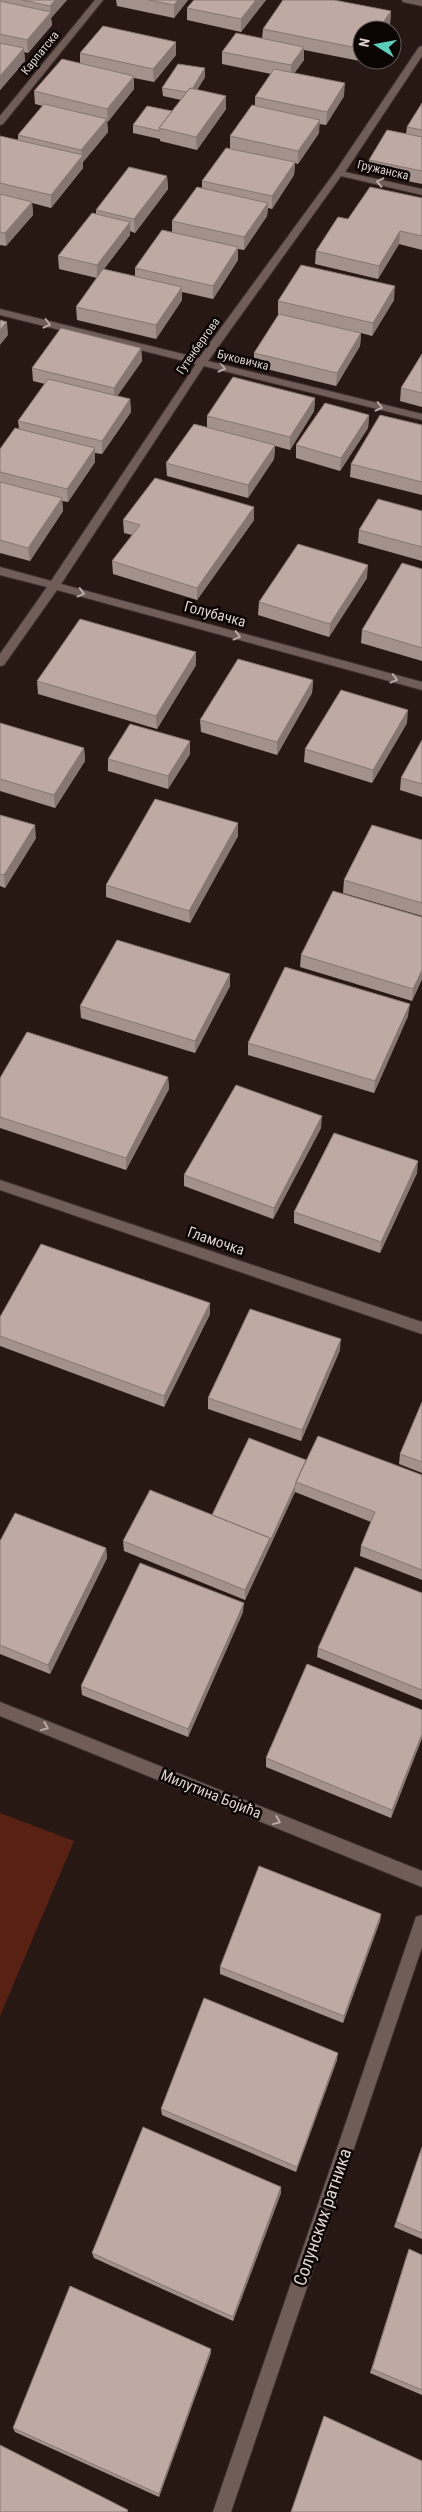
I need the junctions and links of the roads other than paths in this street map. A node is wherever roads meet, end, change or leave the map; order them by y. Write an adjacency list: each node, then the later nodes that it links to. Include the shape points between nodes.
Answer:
1 (99, 0): 5 (street, Карпатска)
2 (406, 0): 3 (street)
3 (422, 3)
4 (422, 49): 6 (street, Гутенбергова)
5 (0, 122)
6 (339, 173): 7 (street, Гружанска, one-way to 6); 9 (street, Гутенбергова)
7 (422, 192)
8 (0, 312): 9 (street, Буковичка, one-way to 9)
9 (201, 363): 10 (street, Буковичка, one-way to 10); 12 (street, Гутенбергова)
10 (422, 418)
11 (0, 571): 12 (street, Голубачка)
12 (54, 586): 13 (street, Гутенбергова); 14 (street, Голубачка, one-way to 14)
13 (0, 662)
14 (422, 686)
15 (0, 1185): 16 (street, Гламочка)
16 (422, 1328)
17 (0, 1709): 18 (street, Милутина Бојића, one-way to 18)
18 (422, 1879)
19 (422, 1923): 20 (street, Солунских ратника)
20 (222, 2512)

